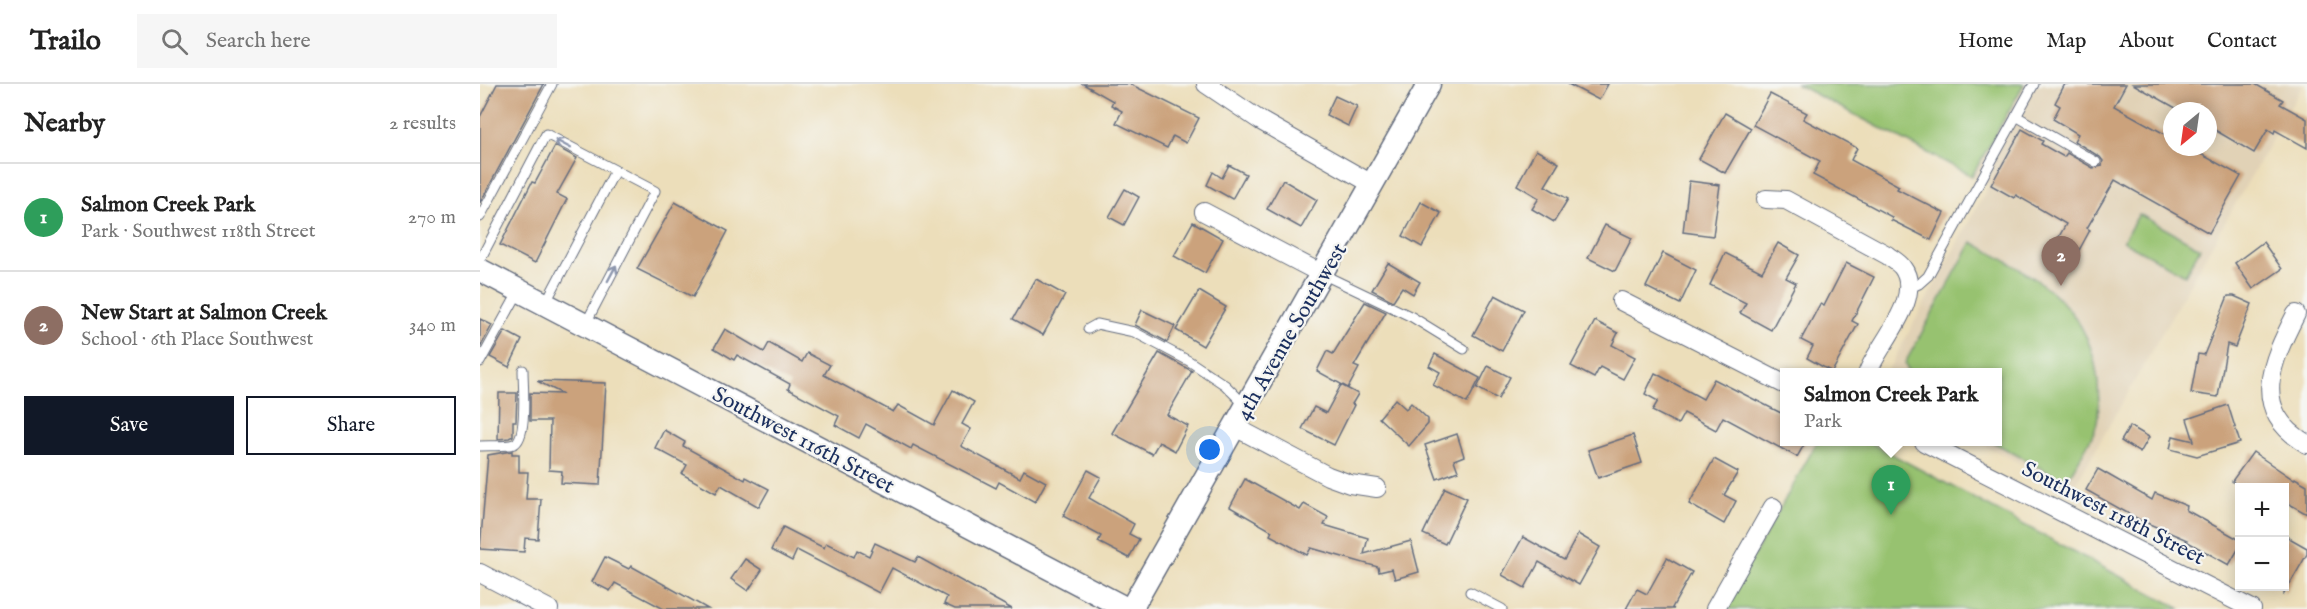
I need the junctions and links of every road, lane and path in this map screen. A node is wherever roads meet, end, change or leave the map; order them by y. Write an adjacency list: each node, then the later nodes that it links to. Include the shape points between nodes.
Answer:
1 (552, 84): 11 (lane)
2 (1206, 84): 8 (street, via 1261,121)
3 (1429, 84): 8 (street, 4th Avenue Southwest)
4 (2034, 84): 5 (lane)
5 (2016, 116): 6 (lane); 15 (lane, via 1928,276)
6 (2096, 162)
7 (615, 171): 12 (lane, one-way to 12, via 546,134); 18 (lane); 20 (lane, one-way to 7, via 655,191)
8 (1372, 184): 14 (street, 4th Avenue Southwest)
9 (1766, 199): 15 (street, via 1786,200 1887,255 1902,266)
10 (1204, 212): 14 (street)
11 (480, 218)
12 (480, 260)
13 (480, 270): 16 (street, Southwest 116th Street)
14 (1322, 274): 22 (lane, via 1412,317); 27 (street, 4th Avenue Southwest)
15 (1908, 289): 24 (street, via 1908,300)
16 (519, 291): 18 (street, Southwest 116th Street); 23 (lane)
17 (1621, 301): 26 (street)
18 (545, 305): 20 (street, Southwest 116th Street)
19 (2296, 314): 29 (street, via 2277,351 2271,377 2272,402 2278,421)
20 (585, 325): 37 (street, Southwest 116th Street)
21 (1088, 328): 27 (lane, via 1097,324 1134,332 1190,361 1225,385)
22 (1464, 349)
23 (480, 362)
24 (1870, 368)
25 (523, 370): 30 (lane, via 520,439 513,444)
26 (1780, 381)
27 (1246, 407): 28 (street, 4th Avenue Southwest)
28 (1235, 427): 32 (street, via 1328,476); 37 (street, 4th Avenue Southwest)
29 (2307, 444)
30 (480, 446)
31 (1934, 446): 40 (street, Southwest 118th Street)
32 (1377, 488)
33 (1773, 507): 39 (street)
34 (480, 573): 36 (street)
35 (1470, 592): 38 (lane)
36 (549, 609)
37 (1129, 609)
38 (1502, 609)
39 (1715, 609)
40 (2252, 609)

